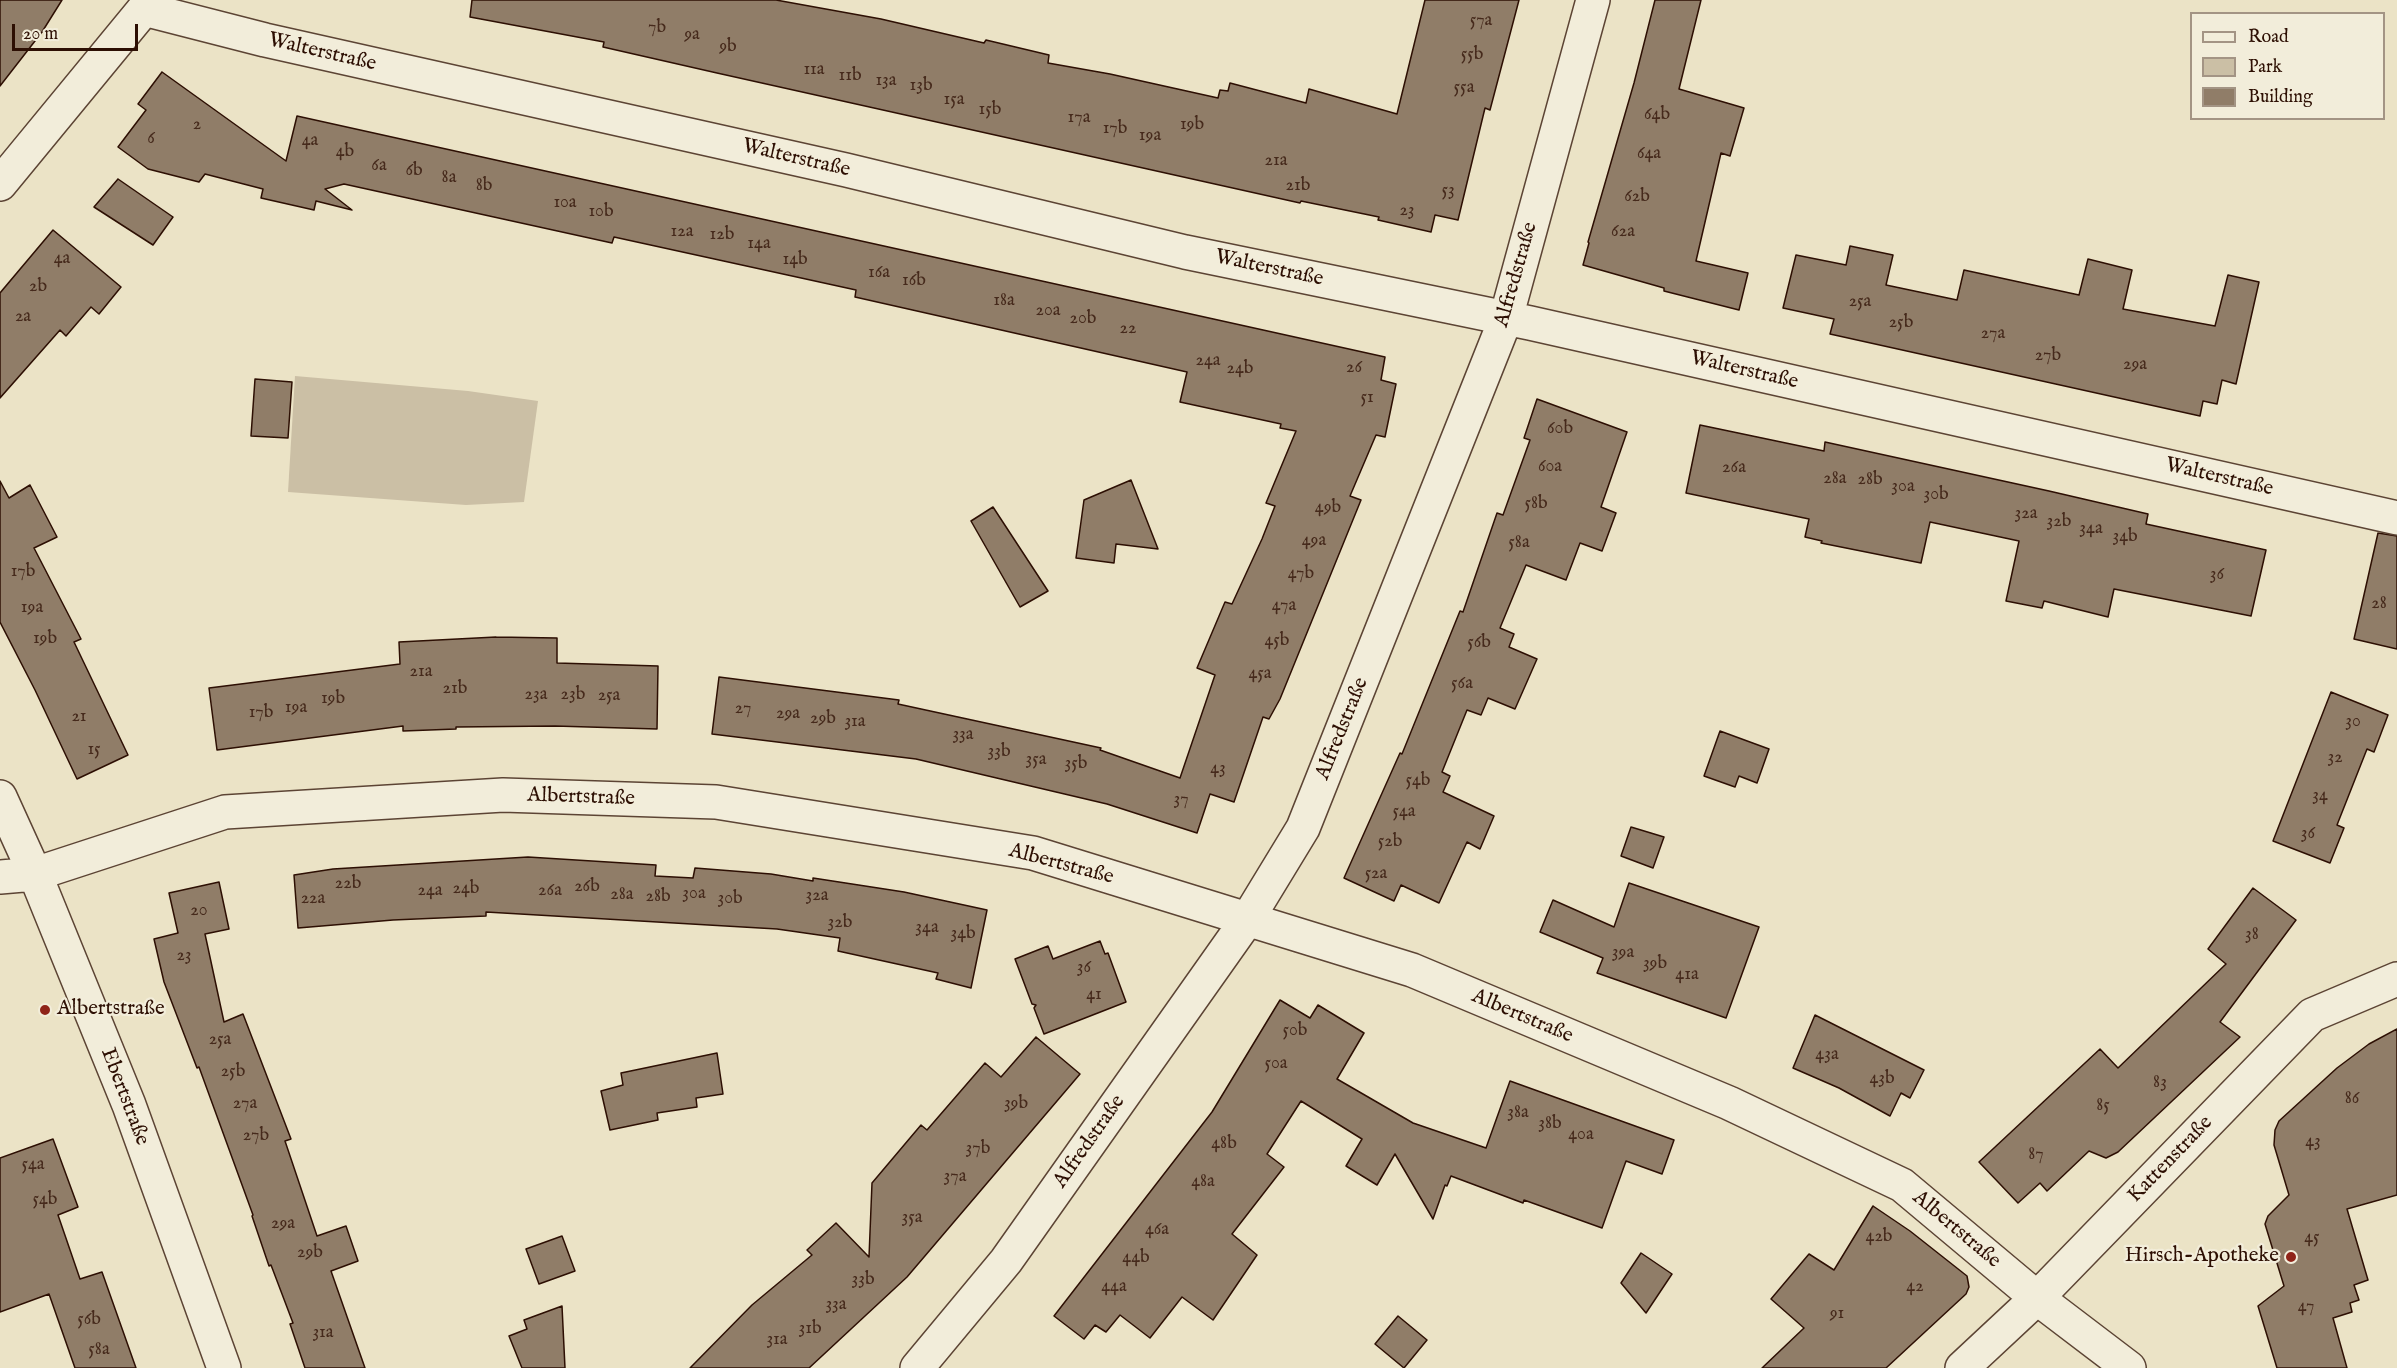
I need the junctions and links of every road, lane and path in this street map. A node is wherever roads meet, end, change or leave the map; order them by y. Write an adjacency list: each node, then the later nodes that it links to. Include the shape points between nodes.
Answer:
1 (1593, 0): 4 (street, Alfredstraße)
2 (147, 4): 3 (street); 4 (street, Walterstraße, via 265,40 846,170 1185,252)
3 (0, 184)
4 (1506, 318): 5 (street, Walterstraße); 9 (street, Alfredstraße, via 1303,828)
5 (2397, 518)
6 (0, 797): 7 (street, Ebertstraße)
7 (35, 874): 8 (street, Albertstraße); 9 (street, Albertstraße, via 225,812 503,795 716,802 1033,853); 12 (street, Ebertstraße, via 129,1105)
8 (0, 877)
9 (1246, 920): 11 (street, Albertstraße, via 1412,970 1729,1103 1902,1185); 13 (street, Alfredstraße, via 1006,1261)
10 (2397, 979): 11 (street, Kattenstraße, via 2312,1015)
11 (2037, 1298): 14 (street, Kattenstraße); 15 (street, Albertstraße)
12 (224, 1368)
13 (917, 1368)
14 (1962, 1368)
15 (2129, 1368)

